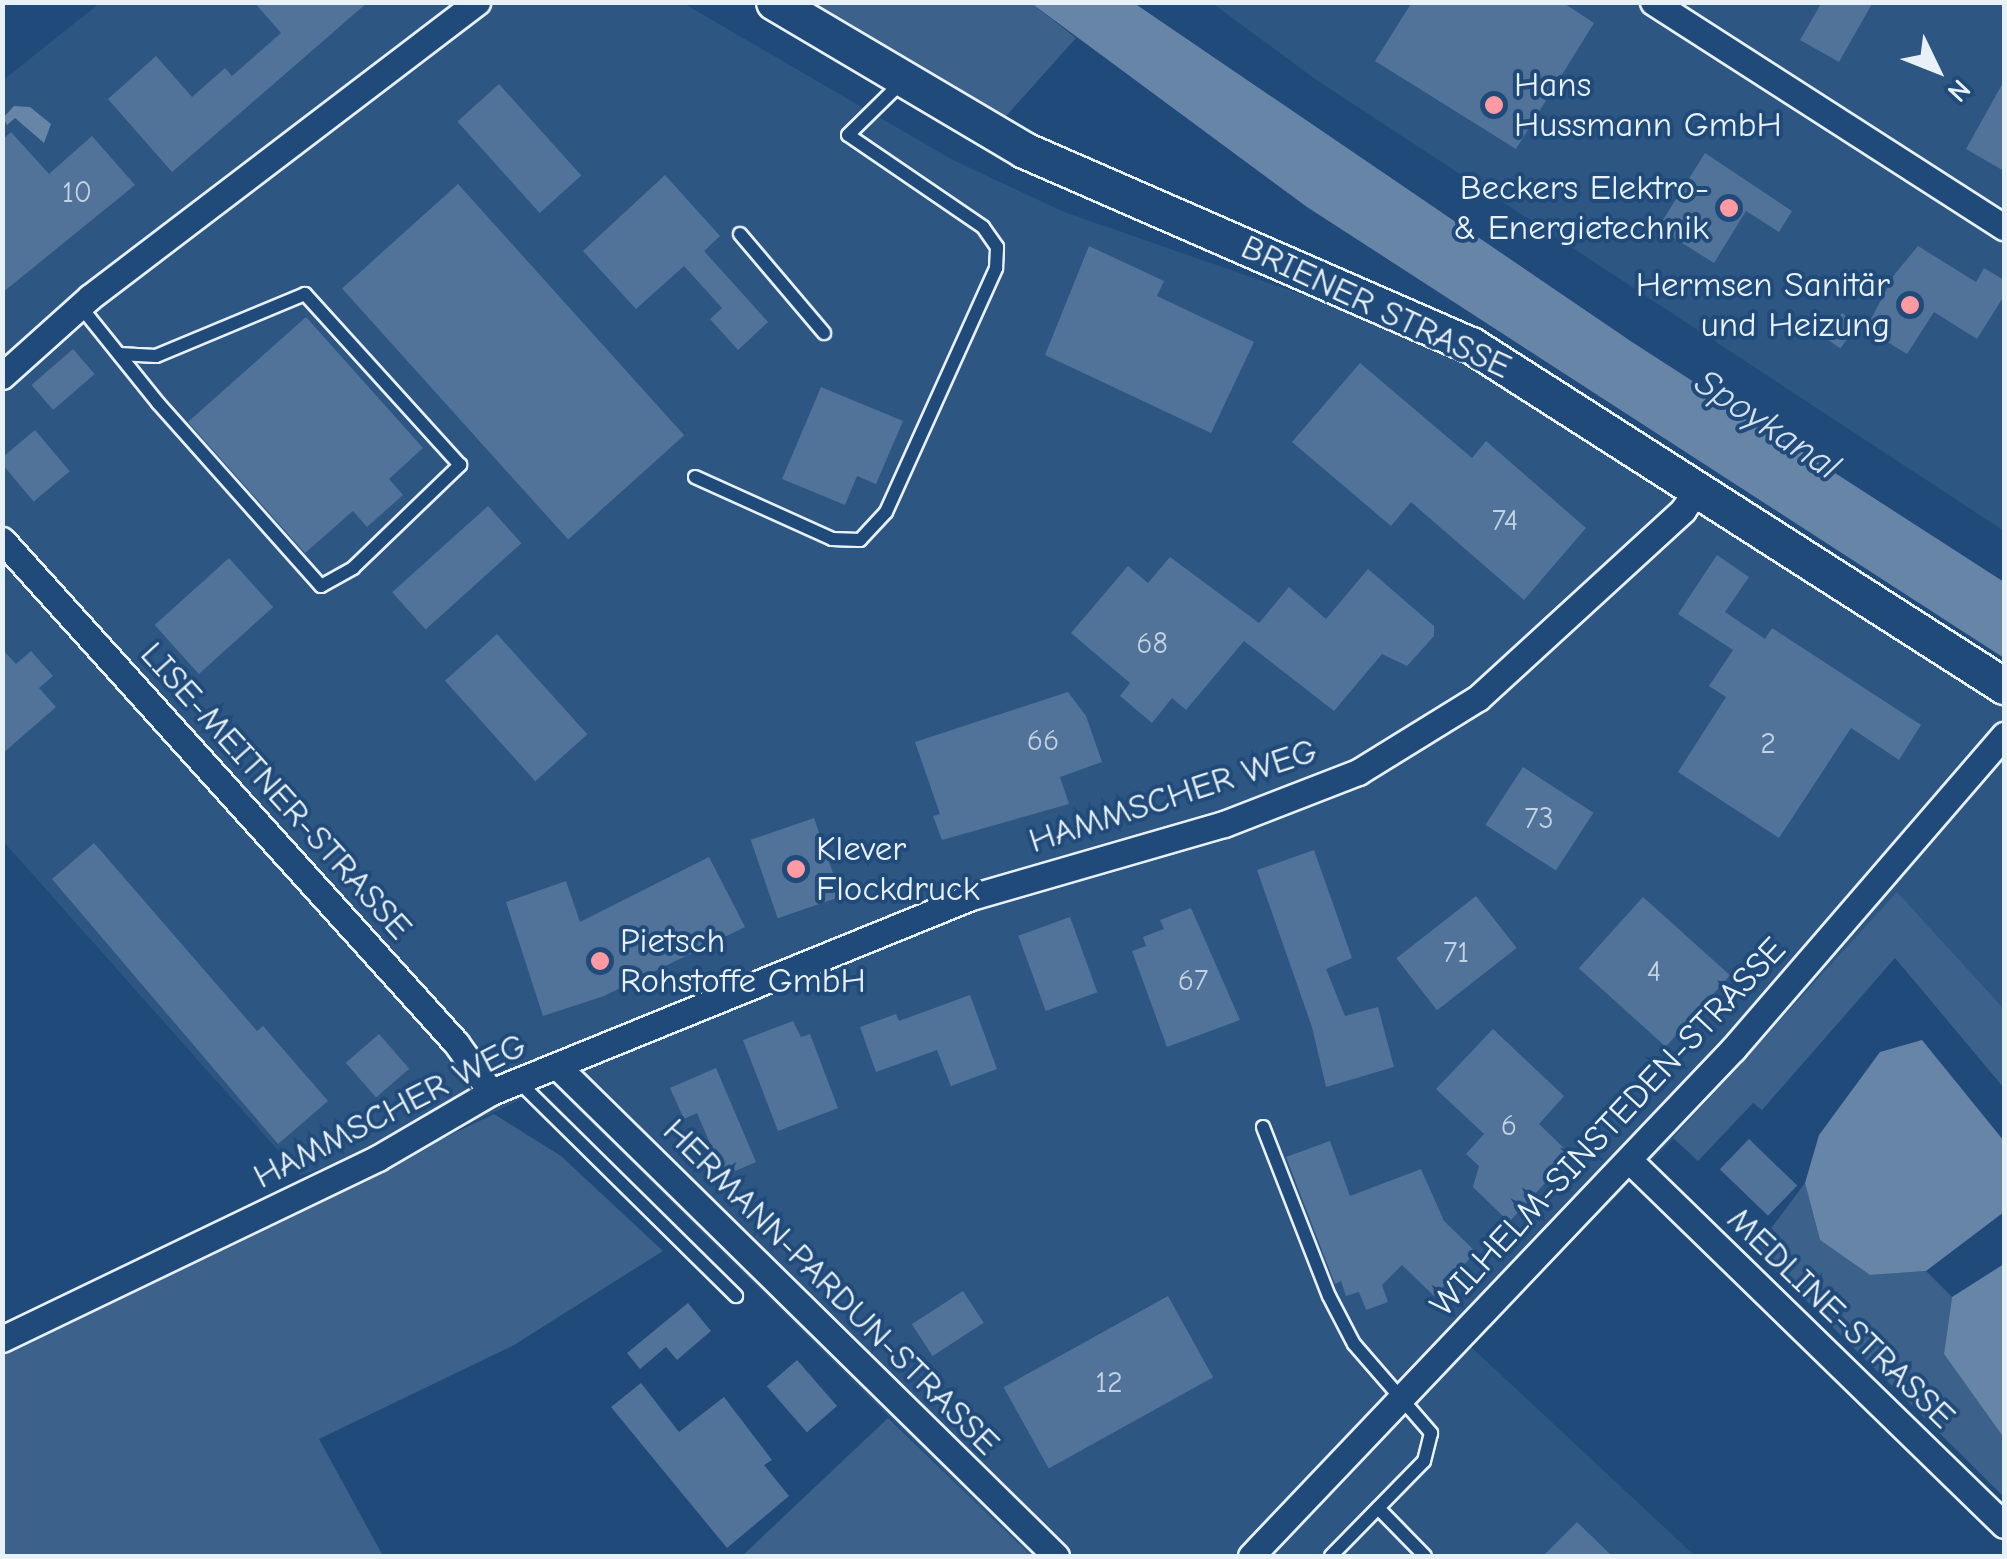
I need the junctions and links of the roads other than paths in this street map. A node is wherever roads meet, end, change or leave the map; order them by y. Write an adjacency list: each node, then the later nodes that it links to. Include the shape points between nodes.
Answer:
1 (476, 2): 7 (street)
2 (774, 2): 4 (street, BRIENER STRASSE)
3 (1653, 2): 5 (street)
4 (902, 81): 11 (lane, via 848,134 983,227 997,247 996,268 886,512 860,540 832,539); 12 (street, BRIENER STRASSE, via 1024,150 1471,345)
5 (2004, 227)
6 (740, 234): 8 (lane)
7 (80, 306): 9 (lane); 10 (street)
8 (824, 333)
9 (119, 354): 9 (lane, via 322,586 353,568 460,465 305,294 156,356)
10 (2, 376)
11 (695, 477)
12 (1698, 489): 14 (street, BRIENER STRASSE); 16 (street, HAMMSCHER WEG, via 1478,698 1358,772 1224,824 971,898)
13 (2, 540): 18 (street, LISE-MEITNER-STRASSE, via 456,1043)
14 (2004, 686)
15 (2004, 735): 20 (street, WILHELM-SINSTEDEN-STRASSE)
16 (558, 1066): 17 (street, HAMMSCHER WEG); 28 (street, HERMANN-PARDUN-STRASSE)
17 (519, 1082): 18 (street, HAMMSCHER WEG); 21 (lane)
18 (491, 1092): 22 (street, HAMMSCHER WEG, via 378,1158)
19 (1263, 1127): 23 (lane, via 1329,1296 1377,1377)
20 (1630, 1160): 23 (street, WILHELM-SINSTEDEN-STRASSE); 25 (street, MEDLINE-STRASSE)
21 (736, 1296)
22 (2, 1338)
23 (1401, 1400): 24 (lane, via 1426,1421 1432,1444); 26 (street, WILHELM-SINSTEDEN-STRASSE)
24 (1378, 1508): 27 (lane); 29 (lane)
25 (2004, 1525)
26 (1266, 1552)
27 (1416, 1554)
28 (1056, 1556)
29 (1331, 1556)

